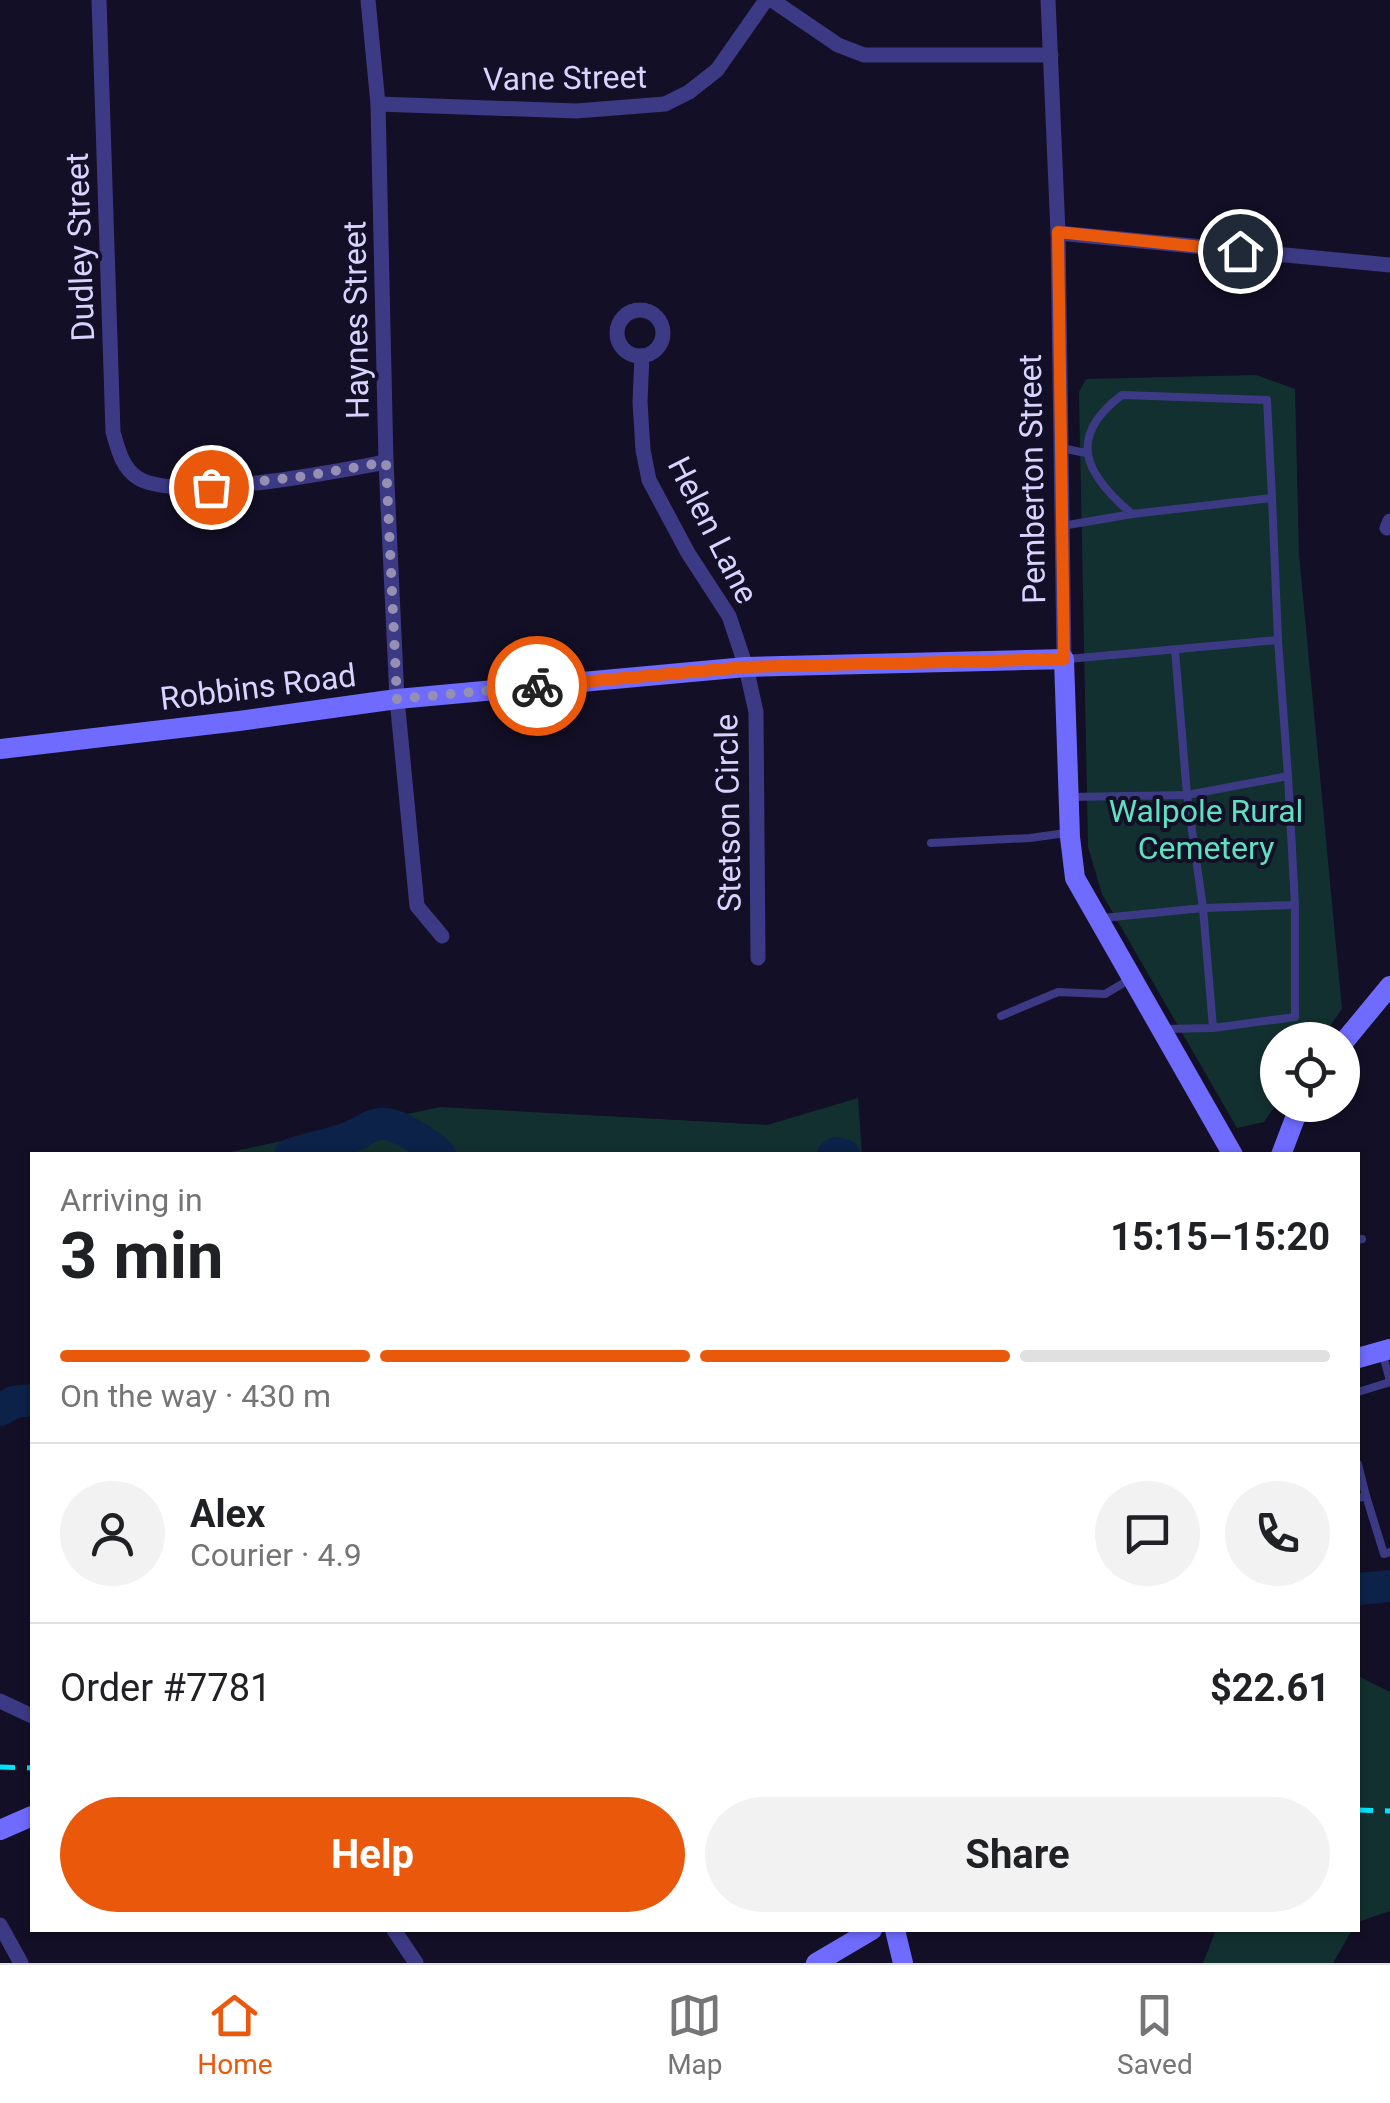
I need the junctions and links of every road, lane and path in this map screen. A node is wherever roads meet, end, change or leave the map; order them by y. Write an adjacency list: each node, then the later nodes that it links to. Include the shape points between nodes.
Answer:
1 (99, 0): 12 (street, Dudley Street, via 113,432 123,462 142,481 168,487)
2 (368, 0): 6 (street, Haynes Street)
3 (769, 0): 5 (street, via 864,55); 6 (street, Vane Street, via 717,70 665,104 576,111)
4 (1048, 0): 5 (street, Pemberton Street)
5 (1051, 54): 7 (street, Pemberton Street)
6 (378, 104): 12 (street, Haynes Street)
7 (1058, 232): 8 (street); 10 (street, Pemberton Street)
8 (1390, 266)
9 (642, 356): 19 (street, Helen Lane, via 649,480 729,616)
10 (1062, 448): 11 (lane); 15 (street, Pemberton Street)
11 (1086, 452): 13 (lane, via 1104,409 1122,395 1267,400); 14 (lane, via 1096,477)
12 (386, 462): 20 (street, Haynes Street)
13 (1272, 498): 14 (lane); 16 (lane)
14 (1132, 514): 15 (lane)
15 (1062, 526): 18 (street, Pemberton Street)
16 (1278, 640): 17 (lane); 22 (lane)
17 (1175, 650): 18 (lane); 23 (lane)
18 (1064, 659): 19 (street, Robbins Road); 24 (street, Pemberton Street)
19 (746, 667): 20 (street, Robbins Road); 31 (street, Stetson Circle, via 756,712)
20 (397, 699): 21 (street, Robbins Road); 30 (street, Haynes Street, via 417,906)
21 (0, 749)
22 (1288, 776): 23 (lane); 27 (lane)
23 (1188, 795): 24 (lane); 28 (lane)
24 (1069, 797): 25 (street, Pemberton Street)
25 (1070, 832): 26 (lane); 29 (street, Pemberton Street, via 1075,878)
26 (931, 843)
27 (1295, 905): 28 (lane); 36 (lane, via 1296,1017)
28 (1203, 908): 29 (lane); 36 (lane)
29 (1098, 919): 32 (street, Pemberton Street)
30 (442, 936)
31 (758, 958)
32 (1132, 978): 34 (lane, via 1105,994 1058,992); 37 (street, Pemberton Street)
33 (1390, 986): 35 (street)
34 (1001, 1016)
35 (1360, 1022)
36 (1213, 1028): 37 (lane)
37 (1161, 1029): 39 (street, Pemberton Street)
38 (1294, 1122): 40 (street)
39 (1231, 1152)
40 (1282, 1152)
41 (1386, 1350): 42 (street); 43 (lane)
42 (1360, 1357)
43 (1390, 1381): 44 (lane)
44 (1360, 1391)
45 (1362, 1497): 46 (lane, via 1384,1554)
46 (1390, 1552)
47 (0, 1701): 48 (street)
48 (30, 1715)
49 (30, 1817): 50 (street)
50 (0, 1830)
51 (0, 1926): 55 (street)
52 (395, 1932): 56 (street)
53 (869, 1932): 57 (street)
54 (895, 1932): 58 (street)
55 (21, 1963)
56 (416, 1963)
57 (816, 1963)
58 (903, 1963)

